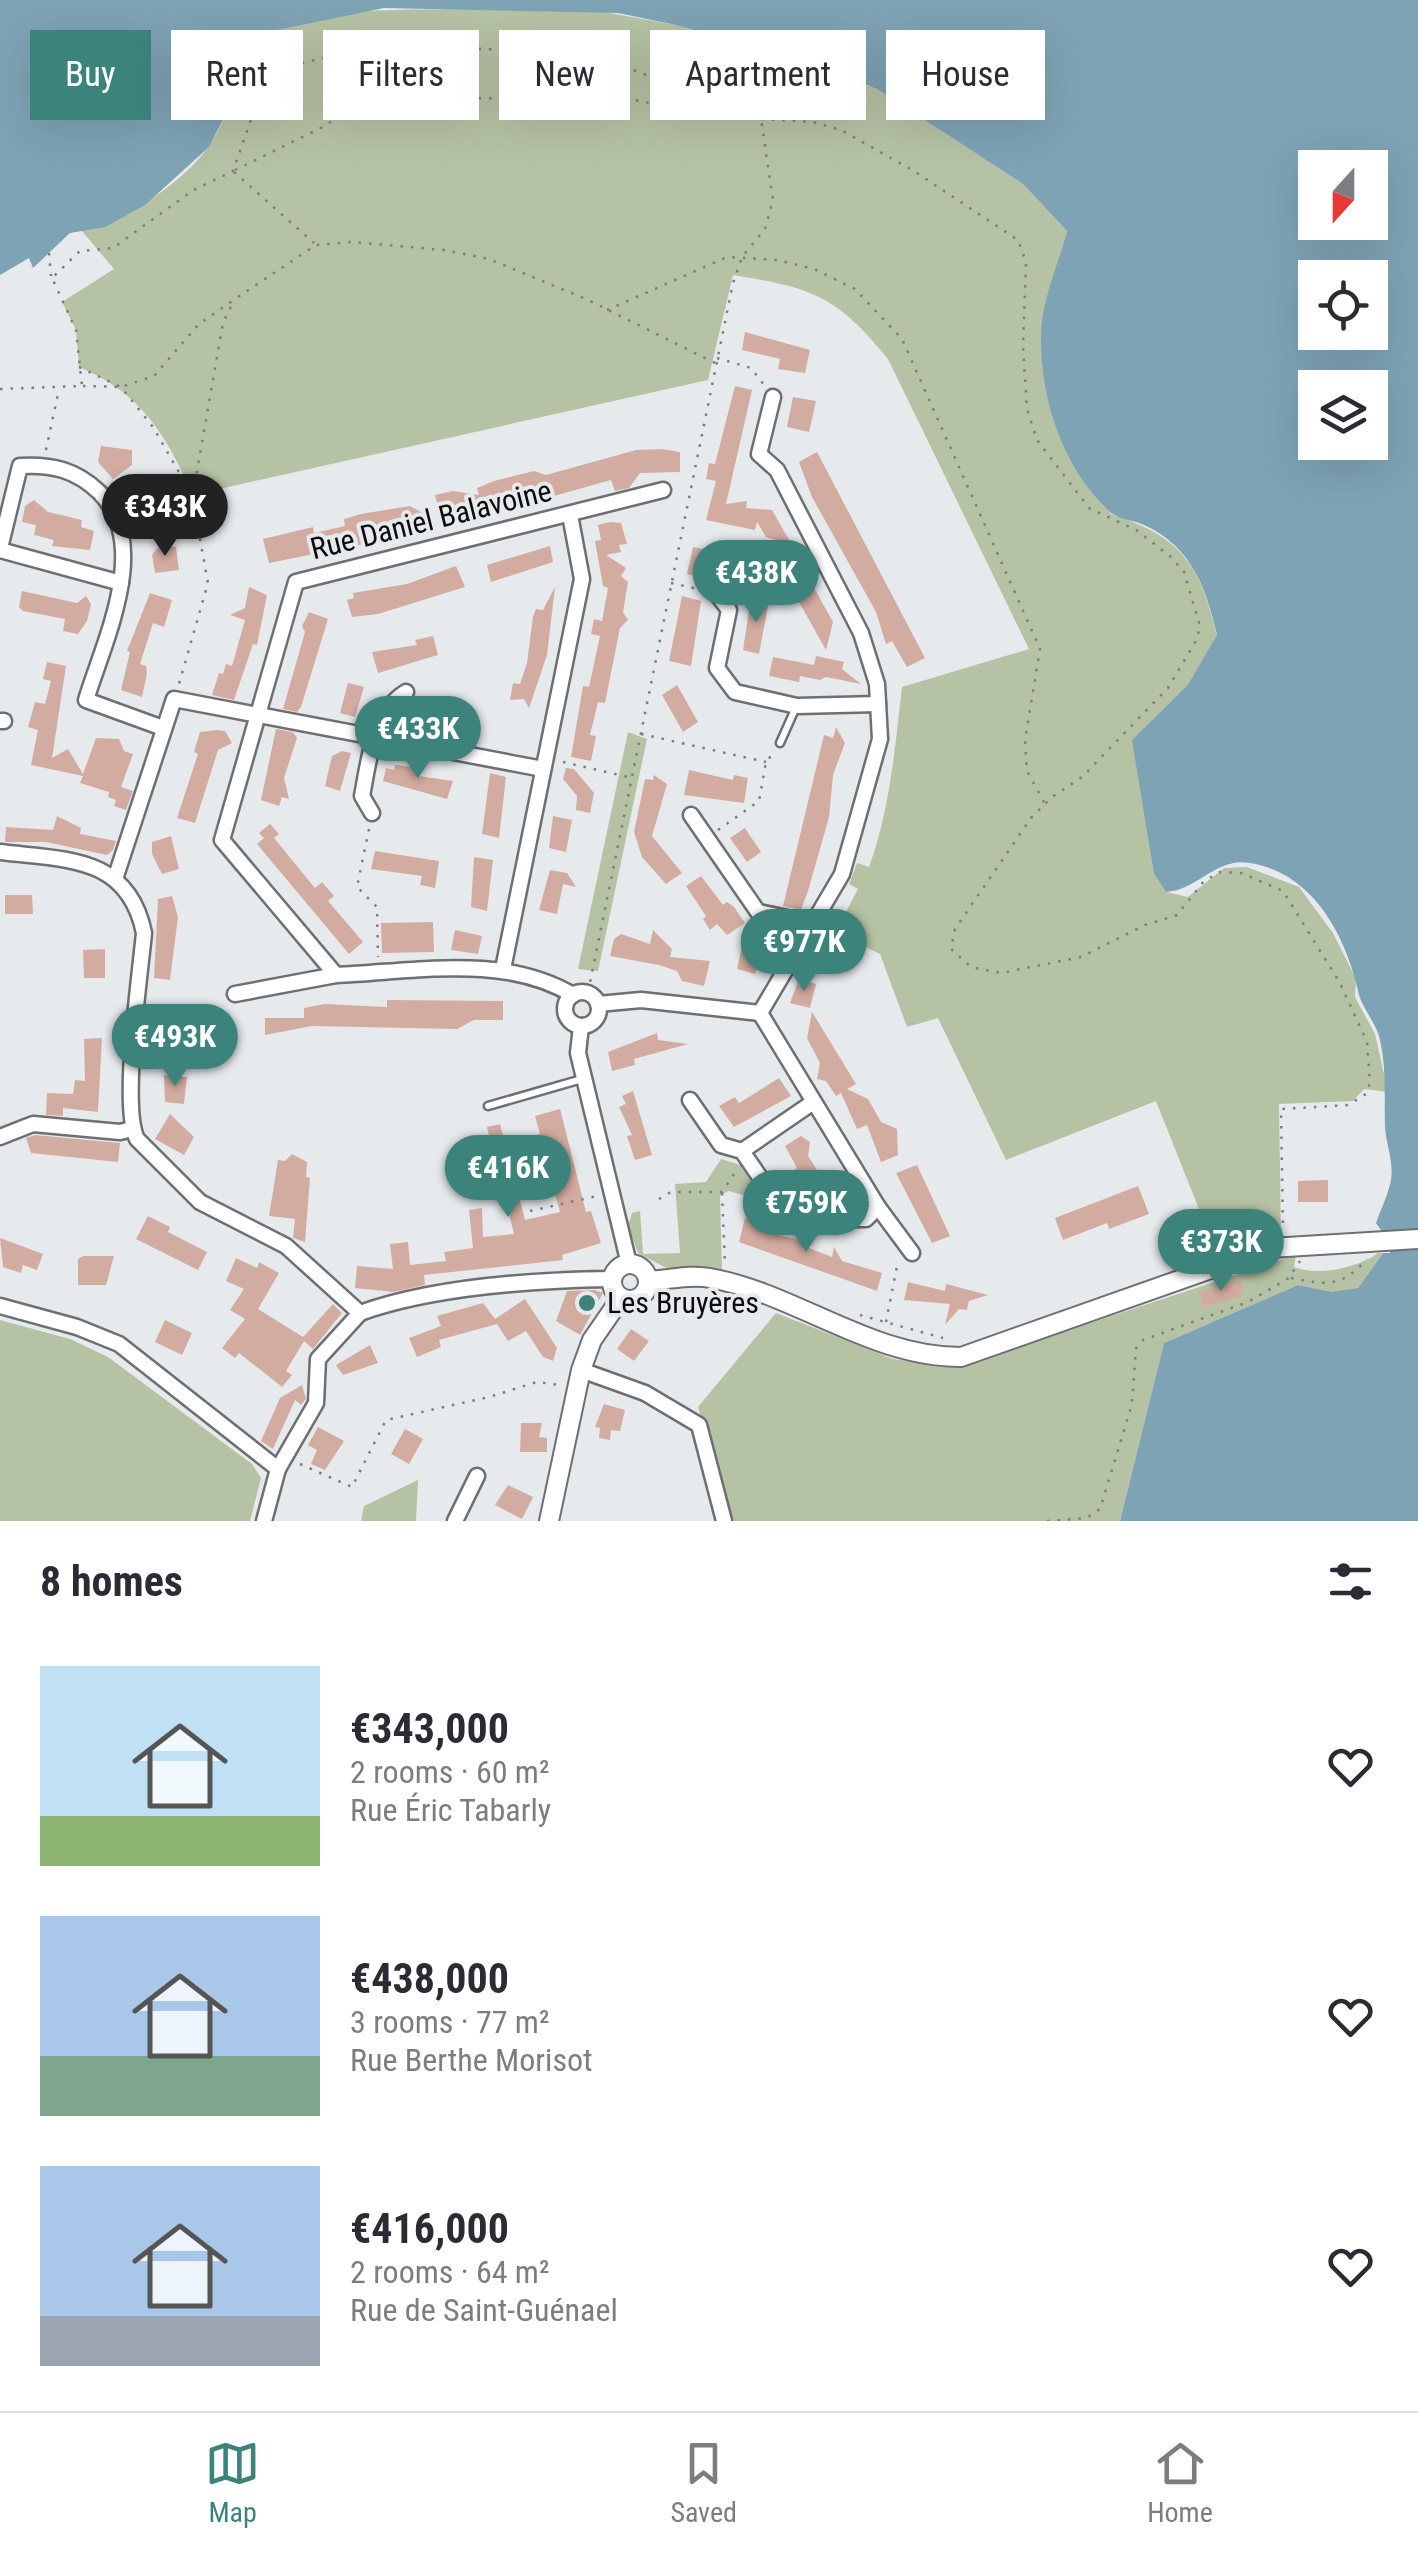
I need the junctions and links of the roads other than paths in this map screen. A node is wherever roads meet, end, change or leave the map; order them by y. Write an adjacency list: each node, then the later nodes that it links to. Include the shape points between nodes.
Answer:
1 (773, 397): 8 (street, via 760,454 777,470 860,633)
2 (662, 490): 3 (street, Rue Daniel Balavoine)
3 (570, 514): 10 (street, Rue Daniel Balavoine, via 296,582); 14 (street, via 582,578)
4 (0, 549): 5 (street); 5 (street, via 20,466 82,476 110,503 122,532)
5 (121, 583): 11 (street, via 86,700)
6 (716, 593): 9 (street, via 729,610 717,668 735,692)
7 (406, 692): 12 (street, via 388,703)
8 (878, 704): 9 (street); 19 (street, via 880,740 842,874)
9 (796, 706): 13 (lane)
10 (257, 712): 11 (street, via 174,700); 12 (street); 21 (street, Rue Daniel Balavoine, via 222,840)
11 (163, 728): 18 (street)
12 (377, 734): 14 (street); 15 (street, via 362,796)
13 (780, 743)
14 (544, 764): 20 (street)
15 (372, 813)
16 (690, 815): 19 (street, via 758,912)
17 (0, 852): 18 (street, via 78,862)
18 (114, 879): 30 (street, via 138,908 144,933)
19 (812, 923): 24 (street)
20 (503, 969): 21 (street); 23 (street, via 544,977)
21 (336, 975): 22 (street)
22 (235, 994)
23 (586, 997): 24 (street); 25 (street, via 593,1022); 25 (street, via 566,1014)
24 (760, 1013): 28 (street)
25 (581, 1026): 26 (street)
26 (584, 1079): 29 (lane); 36 (street)
27 (690, 1100): 32 (street, via 721,1144)
28 (812, 1103): 32 (street); 33 (street)
29 (488, 1106)
30 (132, 1128): 31 (street, via 33,1124); 41 (street, via 200,1202 286,1246)
31 (0, 1137)
32 (742, 1151): 33 (street, via 770,1192 798,1206 846,1219 866,1219)
33 (878, 1207): 35 (street)
34 (1418, 1239): 38 (street, via 1270,1248 978,1354 940,1357 882,1344 706,1276)
35 (910, 1250)
36 (629, 1264): 37 (street); 38 (street)
37 (612, 1280): 39 (street); 41 (street, via 490,1289)
38 (648, 1282): 39 (street, via 638,1298)
39 (621, 1298): 42 (street, via 592,1340)
40 (0, 1306): 43 (street, via 119,1344)
41 (360, 1314): 43 (street, via 318,1359 316,1403)
42 (579, 1379): 47 (street); 48 (street, via 644,1394 699,1425)
43 (281, 1464): 45 (street)
44 (477, 1476): 46 (street)
45 (264, 1521)
46 (455, 1521)
47 (548, 1521)
48 (724, 1521)

